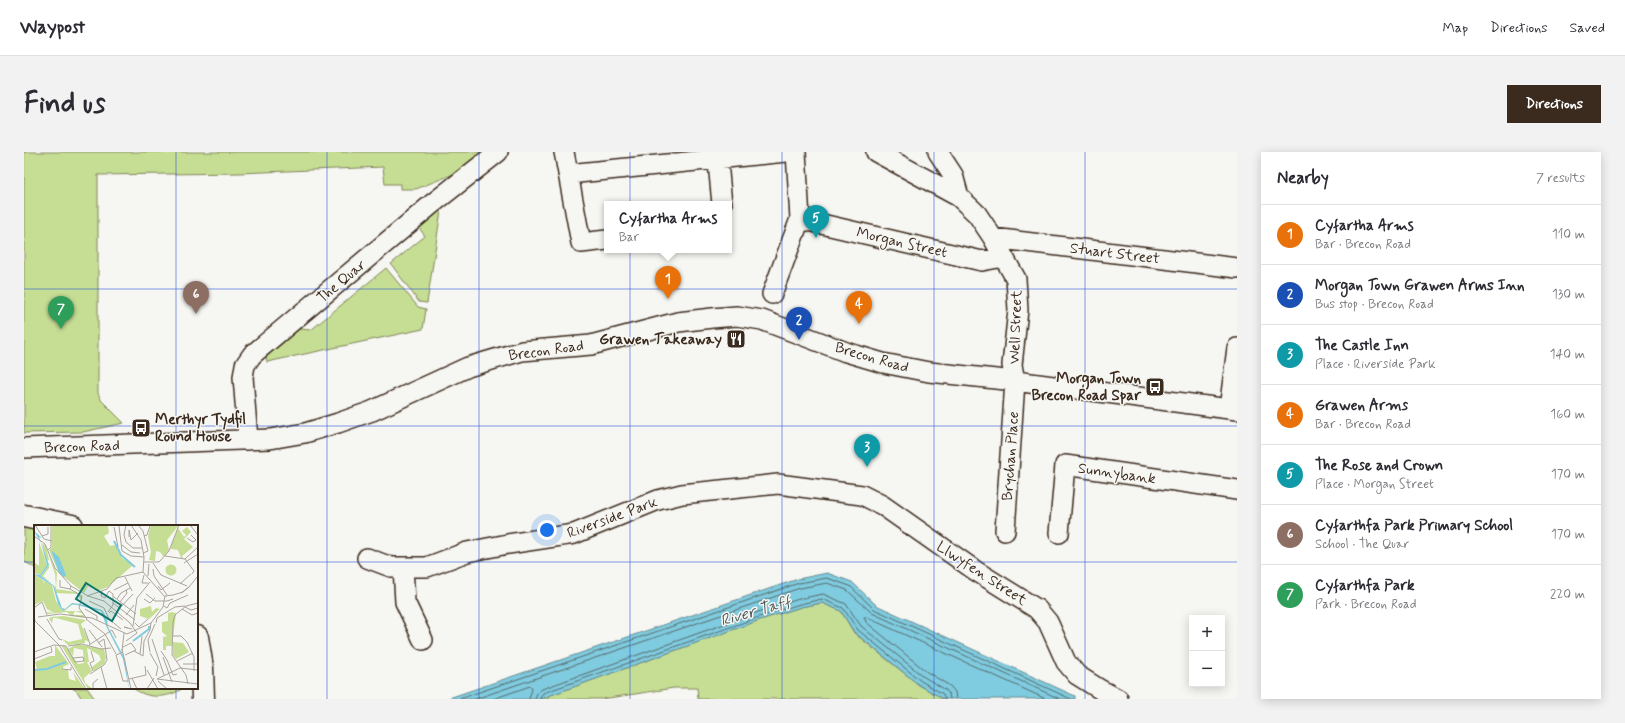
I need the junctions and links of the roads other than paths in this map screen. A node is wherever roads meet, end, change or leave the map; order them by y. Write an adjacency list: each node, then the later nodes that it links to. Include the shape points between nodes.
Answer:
1 (498, 152): 21 (street, The Quar, via 252,355 245,365 243,377)
2 (564, 152): 9 (street)
3 (786, 152): 7 (street)
4 (796, 152): 12 (street)
5 (876, 152): 10 (street, Well Street)
6 (938, 152): 10 (street, via 953,175)
7 (717, 155): 8 (street); 11 (street)
8 (643, 159): 9 (street)
9 (568, 174): 14 (street, via 581,243)
10 (959, 197): 13 (street, Well Street, via 977,214)
11 (722, 201)
12 (800, 219): 15 (street, Morgan Street, via 982,261); 17 (street)
13 (993, 238): 15 (street, Well Street); 16 (street, Stuart Street)
14 (604, 240)
15 (1003, 257): 19 (street, Well Street, via 1016,279 1018,310 1012,365)
16 (1237, 268)
17 (772, 294)
18 (1237, 348): 20 (street)
19 (1015, 381): 20 (street, Brecon Road); 21 (street, Brecon Road, via 929,372 883,363 846,352 762,320 737,316 678,322 591,344 522,351 468,367 372,411 338,423 305,433); 27 (street, Brychan Place)
20 (1233, 409)
21 (248, 440): 22 (street, Brecon Road)
22 (24, 448)
23 (1237, 490): 28 (street, Sunnybank, via 1064,465)
24 (862, 495): 30 (street, Riverside Park, via 778,484 682,494 658,500 574,534 467,552 427,567); 34 (street, Llwyfen Street, via 882,504 976,571 1037,609 1048,622 1066,662 1077,675)
25 (24, 516): 26 (main road)
26 (67, 525)
27 (1005, 531)
28 (1059, 533)
29 (367, 558): 30 (street, Riverside Park, via 391,567)
30 (403, 567): 31 (street, via 405,602)
31 (423, 640)
32 (198, 643): 33 (main road)
33 (203, 699)
34 (1118, 699)

